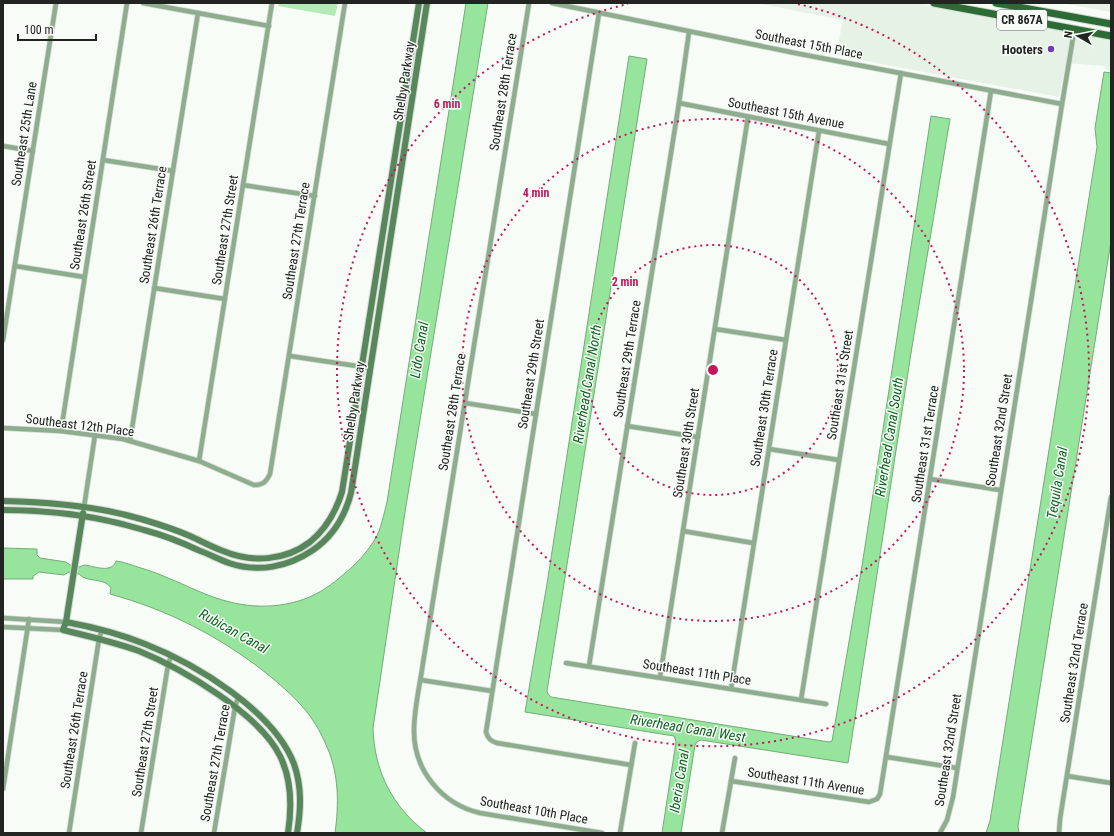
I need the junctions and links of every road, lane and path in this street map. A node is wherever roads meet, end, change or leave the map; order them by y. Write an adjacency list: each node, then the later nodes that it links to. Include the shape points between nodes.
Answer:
1 (56, 3): 28 (street, Southeast 25th Lane)
2 (127, 3): 29 (street, Southeast 26th Street)
3 (143, 3): 12 (street)
4 (272, 3): 16 (street, Southeast 27th Street)
5 (345, 3): 32 (street, Southeast 27th Terrace)
6 (419, 3): 41 (street, Shelby Parkway)
7 (427, 3): 42 (street, Shelby Parkway)
8 (529, 3): 43 (street, Southeast 28th Terrace)
9 (552, 3): 13 (street, Southeast 15th Place)
10 (934, 3): 17 (main road, CR 867A)
11 (996, 3): 14 (main road, CR 867A)
12 (198, 13): 16 (street); 30 (street, Southeast 26th Terrace)
13 (599, 13): 18 (street, Southeast 15th Place); 44 (street, Southeast 29th Street)
14 (1092, 21): 15 (main road, CR 867A); 17 (main road)
15 (1111, 24)
16 (269, 26): 31 (street, Southeast 27th Street)
17 (1076, 29): 19 (main road, CR 867A); 23 (street, Southeast 32nd Street)
18 (689, 32): 20 (street, Southeast 15th Place); 22 (street, Southeast 29th Terrace)
19 (1111, 36)
20 (901, 73): 21 (street, Southeast 15th Place); 26 (street, Southeast 31st Street)
21 (991, 91): 23 (street, Southeast 15th Place); 54 (street, Southeast 31st Terrace)
22 (679, 103): 24 (street, Southeast 15th Avenue); 45 (street, Southeast 29th Terrace)
23 (1062, 104): 56 (street, Southeast 32nd Street)
24 (748, 117): 25 (street, Southeast 15th Avenue); 37 (street, Southeast 30th Street)
25 (819, 131): 26 (street, Southeast 15th Avenue); 39 (street, Southeast 30th Terrace)
26 (889, 144): 52 (street, Southeast 31st Street)
27 (3, 146): 28 (street)
28 (33, 151): 33 (street, Southeast 25th Lane)
29 (103, 160): 30 (street); 34 (street, Southeast 26th Street)
30 (173, 171): 35 (street, Southeast 26th Terrace)
31 (243, 185): 32 (street); 36 (street, Southeast 27th Street)
32 (315, 196): 40 (street, Southeast 27th Terrace)
33 (15, 266): 34 (street); 38 (street, Southeast 25th Lane)
34 (84, 277): 47 (street, Southeast 26th Street)
35 (154, 288): 36 (street); 50 (street, Southeast 26th Terrace)
36 (225, 299): 53 (street, Southeast 27th Street)
37 (716, 329): 39 (street); 49 (street, Southeast 30th Street)
38 (3, 340)
39 (786, 340): 51 (street, Southeast 30th Terrace)
40 (290, 356): 41 (street); 55 (street, Southeast 27th Terrace, via 270,474)
41 (361, 367): 42 (street); 57 (street, Shelby Parkway)
42 (370, 368): 58 (street, Shelby Parkway)
43 (465, 403): 44 (street); 79 (street, Southeast 28th Terrace)
44 (536, 414): 81 (street, Southeast 29th Street)
45 (627, 426): 49 (street); 77 (street, Southeast 29th Terrace)
46 (3, 428): 47 (street, Southeast 12th Place)
47 (60, 431): 48 (street, Southeast 12th Place)
48 (95, 435): 50 (street, Southeast 12th Place); 61 (street)
49 (698, 437): 64 (street, Southeast 30th Street)
50 (130, 441): 53 (street, Southeast 12th Place)
51 (768, 449): 52 (street); 65 (street, Southeast 30th Terrace)
52 (839, 460): 83 (street, Southeast 31st Street)
53 (199, 461): 55 (street, Southeast 12th Place, via 254,485)
54 (930, 479): 56 (street); 87 (street, Southeast 31st Terrace)
55 (266, 482)
56 (1000, 490): 90 (street, Southeast 32nd Street)
57 (342, 492): 58 (street); 61 (street, Shelby Parkway, via 330,519 312,540 289,553 262,559 231,554 140,519)
58 (350, 493): 63 (street, Shelby Parkway, via 337,525 320,545 291,562 264,568 237,565 170,538)
59 (1111, 498): 91 (street, Southeast 32nd Terrace)
60 (3, 501): 61 (street, Shelby Parkway, via 50,503)
61 (84, 508): 63 (street)
62 (3, 510): 63 (street, Shelby Parkway)
63 (82, 516): 68 (street)
64 (683, 531): 65 (street); 78 (street, Southeast 30th Street)
65 (754, 543): 80 (street, Southeast 30th Terrace)
66 (3, 618): 67 (street)
67 (29, 619): 68 (street); 70 (street)
68 (66, 622): 71 (street); 72 (street)
69 (3, 627): 70 (street)
70 (28, 628): 71 (street); 94 (street)
71 (63, 630): 73 (street)
72 (102, 630): 73 (street, Southeast 26th Terrace); 74 (street, via 145,644)
73 (99, 639): 76 (street, via 139,651); 97 (street, Southeast 26th Terrace)
74 (171, 656): 76 (street, Southeast 27th Street); 82 (street, via 206,675)
75 (566, 663): 77 (street, Southeast 11th Place)
76 (168, 665): 85 (street); 98 (street, Southeast 27th Street)
77 (589, 666): 78 (street, Southeast 11th Place)
78 (660, 677): 80 (street, Southeast 11th Place)
79 (421, 680): 81 (street); 96 (street, Southeast 28th Terrace, via 414,731 419,760 439,792)
80 (731, 689): 83 (street, Southeast 11th Place)
81 (492, 691): 89 (street, Southeast 29th Street, via 486,732 492,742)
82 (238, 698): 85 (street, Southeast 27th Terrace); 101 (street, via 276,732 290,756 300,794)
83 (801, 700): 84 (street, Southeast 11th Place)
84 (826, 704)
85 (235, 707): 99 (street, Southeast 27th Terrace); 100 (street, via 263,731 283,762 290,794)
86 (635, 743): 89 (street)
87 (887, 757): 90 (street); 95 (street, Southeast 31st Terrace)
88 (734, 758): 92 (street)
89 (631, 765): 103 (street)
90 (957, 768): 105 (street, Southeast 32nd Street, via 951,805)
91 (1067, 776): 93 (street); 106 (street, Southeast 32nd Terrace)
92 (731, 781): 95 (street, Southeast 11th Avenue, via 869,802); 104 (street)
93 (1111, 783)
94 (3, 789)
95 (877, 799)
96 (462, 807): 102 (street, Southeast 10th Place, via 480,813)
97 (69, 833)
98 (141, 833)
99 (214, 833)
100 (288, 833)
101 (297, 833)
102 (602, 833)
103 (620, 833)
104 (722, 833)
105 (940, 833)
106 (1059, 833)

